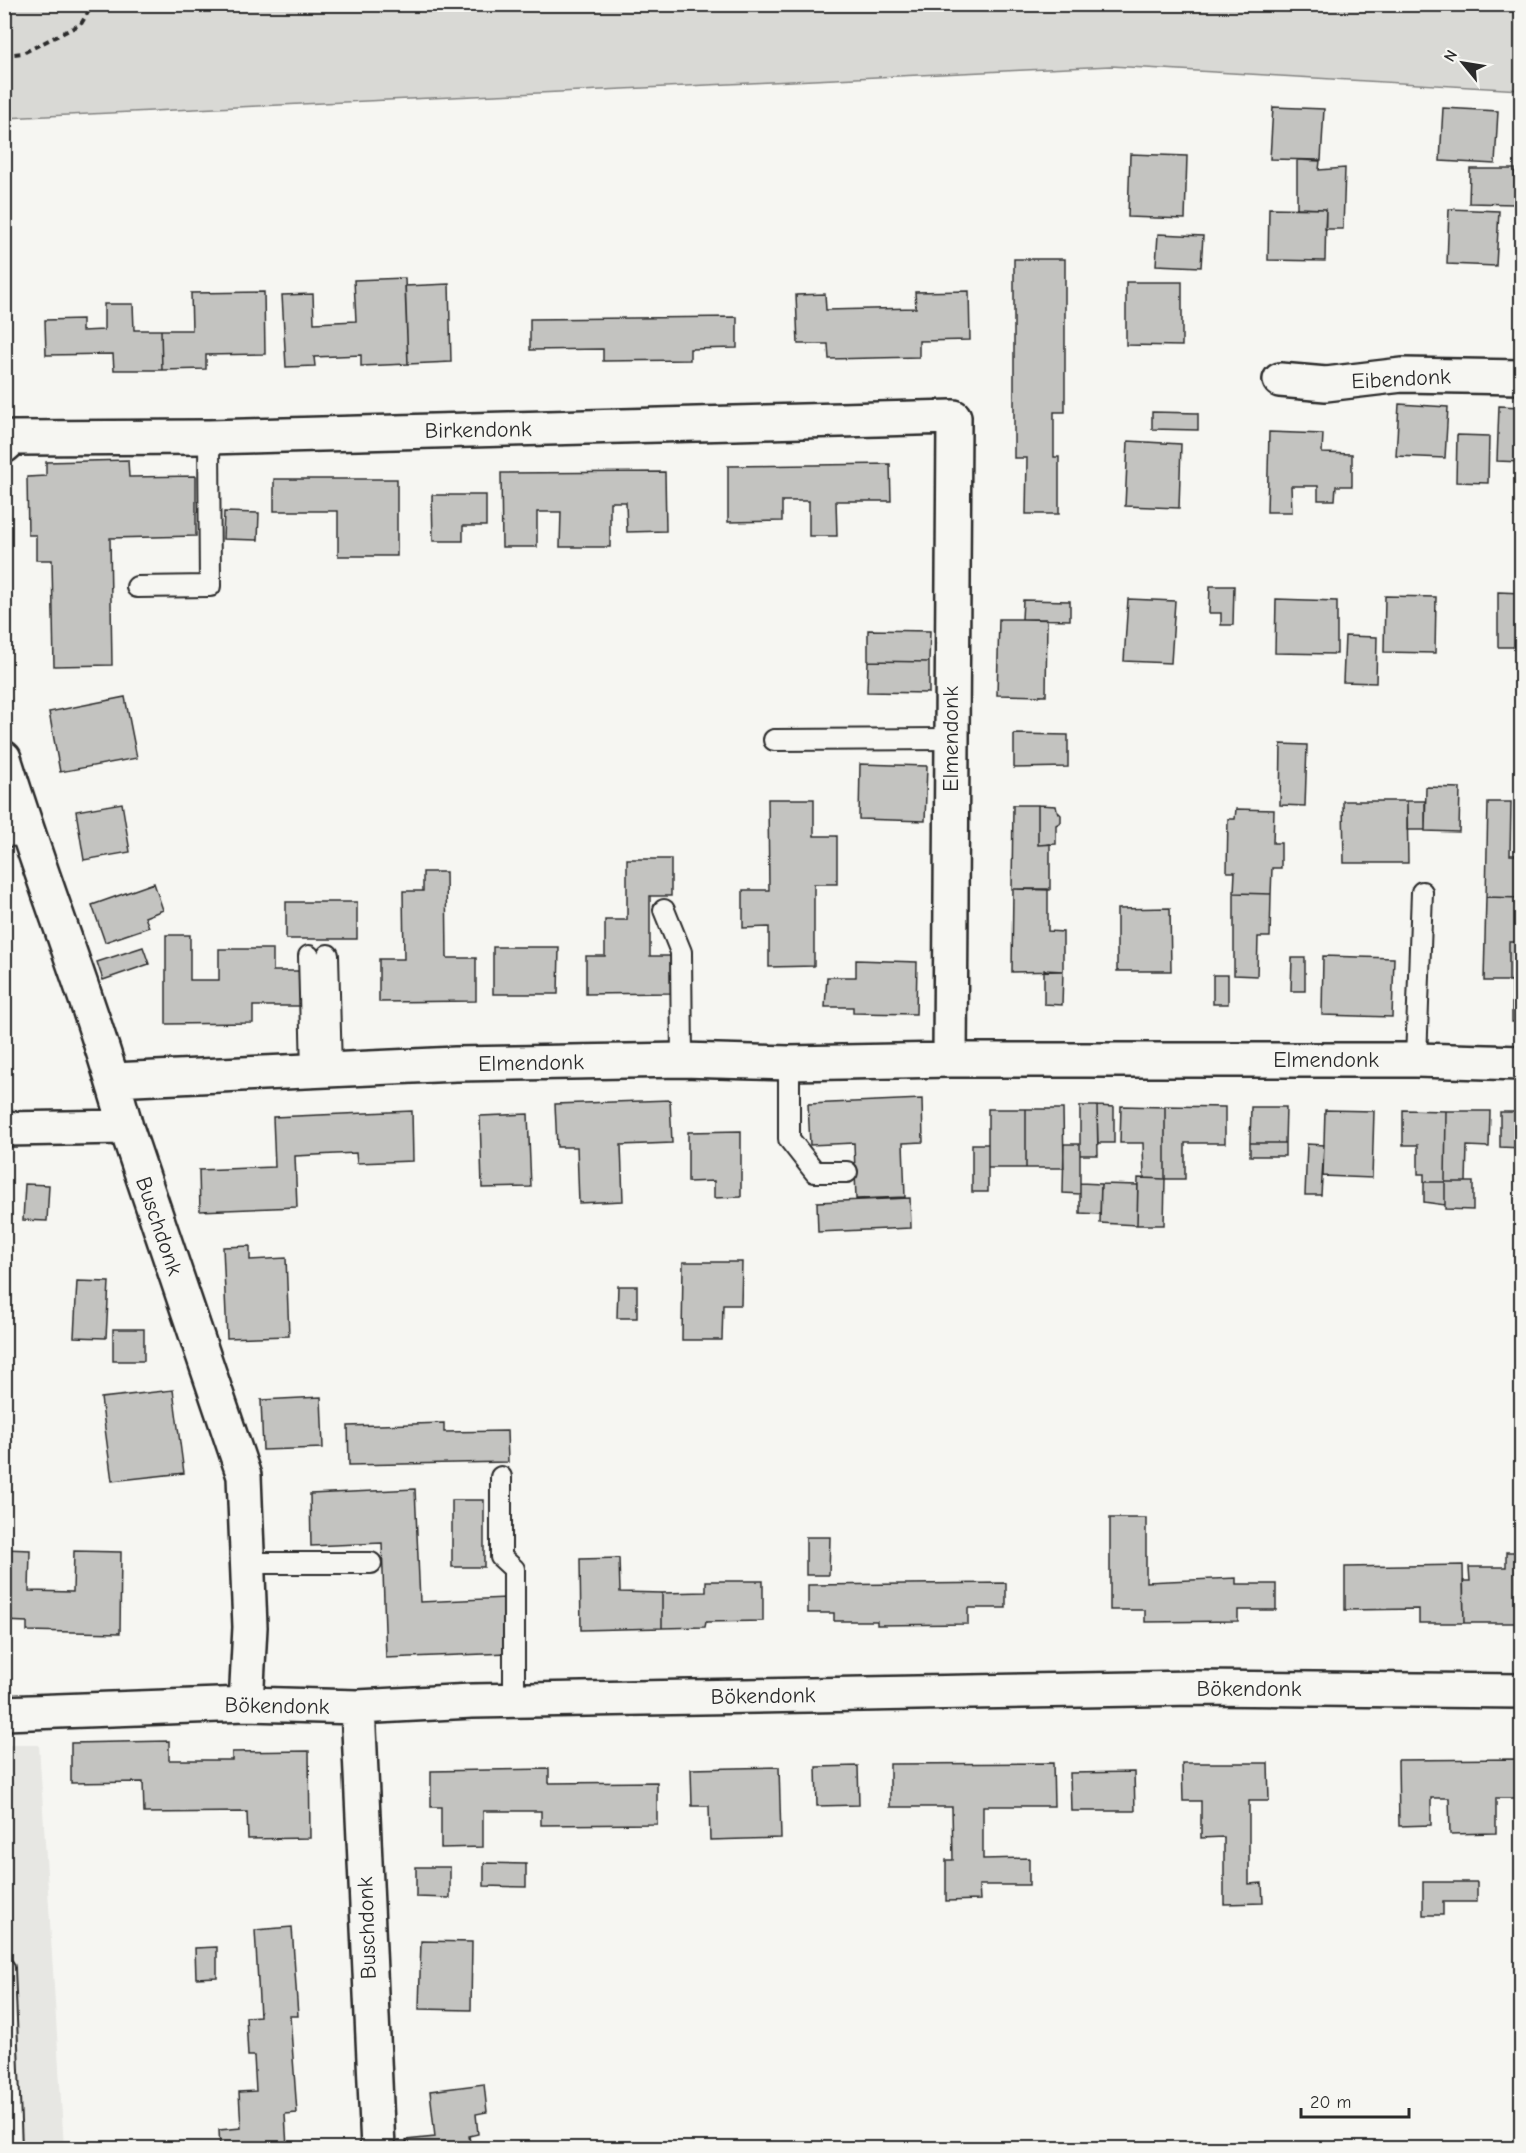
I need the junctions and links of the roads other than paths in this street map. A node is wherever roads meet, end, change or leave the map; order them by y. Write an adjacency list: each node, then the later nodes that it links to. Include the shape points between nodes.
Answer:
1 (1521, 377): 2 (street, Eibendonk, via 1402,375 1326,384)
2 (1280, 380)
3 (954, 417): 4 (street, Birkendonk); 7 (street, Elmendonk)
4 (209, 437): 5 (street, Birkendonk, via 14,438); 6 (lane, via 210,586)
5 (4, 446)
6 (137, 587)
7 (951, 739): 8 (lane); 15 (street, Elmendonk)
8 (774, 740)
9 (4, 758): 10 (street, Buschdonk)
10 (16, 836): 20 (street, Buschdonk)
11 (1422, 892): 16 (lane)
12 (664, 910): 14 (lane, via 681,952)
13 (318, 955): 19 (lane)
14 (682, 1060): 17 (street, Elmendonk); 19 (street, Elmendonk)
15 (950, 1060): 16 (street, Elmendonk); 17 (street, Elmendonk)
16 (1416, 1060): 18 (street, Elmendonk)
17 (789, 1063): 23 (lane, via 789,1139 815,1172)
18 (1521, 1063)
19 (322, 1070): 20 (street, Elmendonk)
20 (113, 1080): 21 (street, Buschdonk)
21 (126, 1127): 22 (street); 25 (street, Buschdonk, via 244,1476)
22 (4, 1129)
23 (847, 1172)
24 (501, 1477): 28 (lane, via 501,1557 514,1569)
25 (248, 1563): 26 (lane); 29 (street, Buschdonk)
26 (371, 1563)
27 (1521, 1691): 28 (street, Bökendonk, via 1196,1688)
28 (514, 1701): 30 (street, Bökendonk)
29 (246, 1704): 30 (street, Bökendonk); 31 (street, Bökendonk)
30 (358, 1707): 34 (street, Buschdonk)
31 (4, 1713)
32 (4, 1968): 33 (lane)
33 (11, 2148)
34 (378, 2148)

